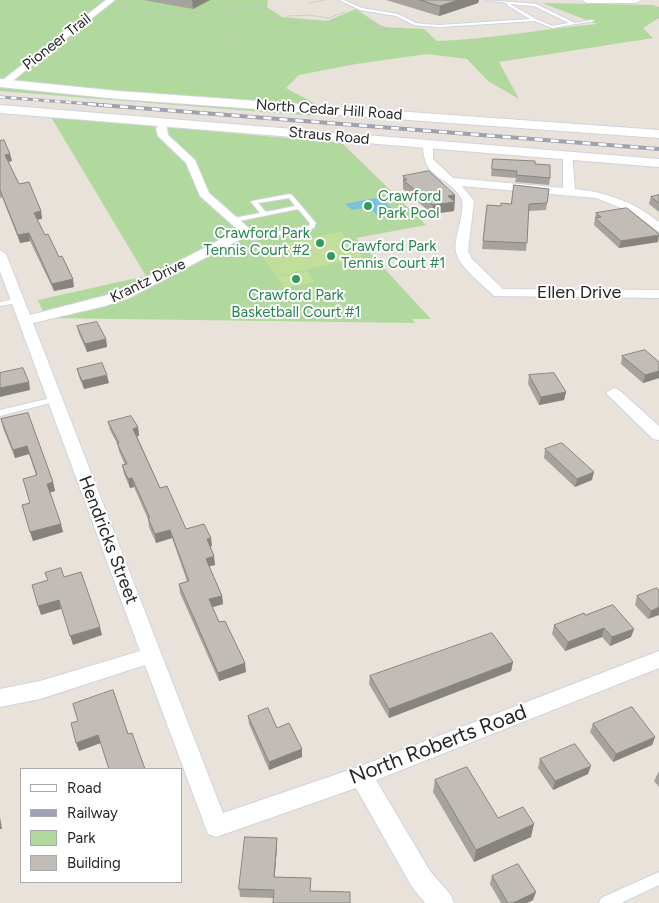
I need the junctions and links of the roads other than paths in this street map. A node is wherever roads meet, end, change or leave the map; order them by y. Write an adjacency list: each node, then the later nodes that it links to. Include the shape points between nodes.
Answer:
1 (341, 0): 7 (lane)
2 (486, 0): 8 (lane)
3 (587, 0): 4 (street)
4 (636, 0)
5 (361, 1): 7 (lane)
6 (112, 2): 13 (street, Pioneer Trail)
7 (347, 2): 9 (lane)
8 (507, 3): 10 (lane); 12 (lane, via 537,6)
9 (355, 6): 10 (lane, via 432,26)
10 (536, 20): 12 (lane, via 552,27)
11 (592, 21): 12 (lane)
12 (574, 24)
13 (1, 83): 16 (street, North Cedar Hill Road, via 118,95)
14 (0, 109): 15 (street, Straus Road)
15 (163, 123): 17 (street, Straus Road); 24 (street, via 160,129 163,136 191,162 204,194)
16 (659, 134)
17 (428, 144): 18 (street, Straus Road); 20 (street, via 428,159 435,170)
18 (568, 156): 19 (street, Straus Road); 21 (street)
19 (659, 163)
20 (449, 181): 21 (street); 29 (street, Ellen Drive, via 461,190 468,201 462,251 471,266 499,293)
21 (569, 191): 25 (street, via 620,201 638,210)
22 (300, 207): 23 (lane); 23 (lane, via 290,196 254,202); 26 (lane, via 313,223 312,227 253,238)
23 (264, 214): 24 (lane)
24 (234, 220): 26 (street, via 244,229)
25 (659, 228)
26 (240, 235): 32 (street, Krantz Drive, via 124,295)
27 (0, 254): 28 (street, Hendricks Street)
28 (3, 272): 30 (street, Hendricks Street)
29 (659, 294)
30 (19, 300): 31 (lane); 32 (street, Hendricks Street)
31 (0, 304)
32 (26, 320): 34 (street, Hendricks Street)
33 (614, 393): 36 (street)
34 (55, 399): 35 (lane); 37 (street, Hendricks Street)
35 (0, 414)
36 (659, 435)
37 (152, 655): 39 (street, via 40,690); 41 (street, Hendricks Street)
38 (659, 659): 40 (street, North Roberts Road)
39 (0, 698)
40 (361, 776): 41 (street, North Roberts Road); 43 (street, via 421,879)
41 (216, 826)
42 (659, 878): 44 (lane)
43 (441, 903)
44 (606, 903)

